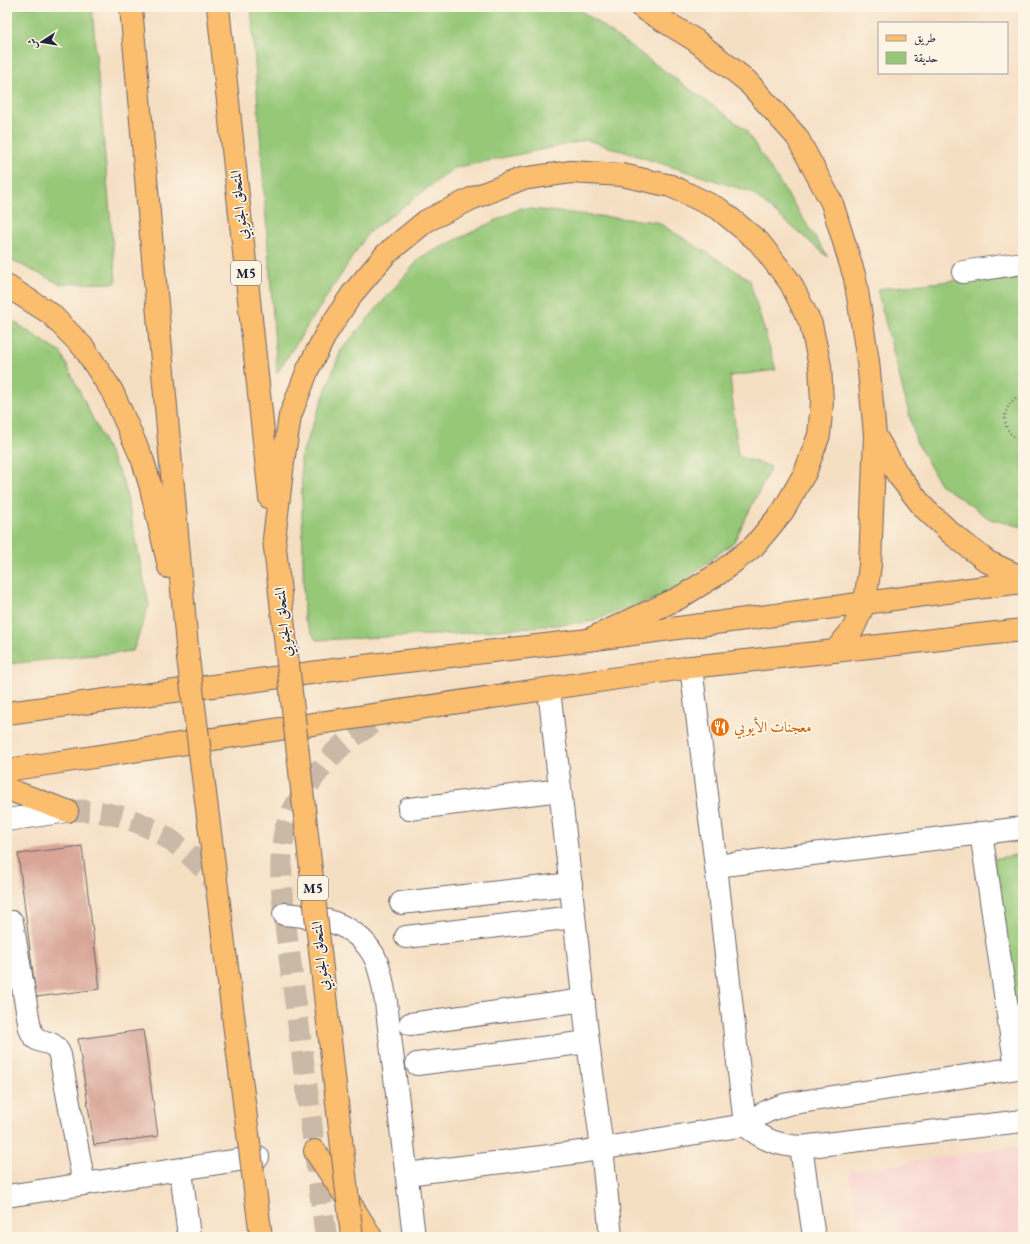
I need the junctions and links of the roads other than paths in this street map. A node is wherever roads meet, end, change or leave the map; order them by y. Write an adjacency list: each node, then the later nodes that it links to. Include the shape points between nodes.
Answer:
1 (131, 7): 15 (main road)
2 (218, 7): 8 (main road, المتحلق الجنوبي / M5)
3 (640, 7): 7 (main road, via 695,40 747,81 797,138 832,204 855,278 868,361)
4 (1023, 263): 5 (street)
5 (963, 272)
6 (7, 286): 15 (main road, via 51,314 84,348 112,391 143,461 151,488)
7 (875, 435): 9 (main road, via 898,475 924,508 988,562); 11 (main road, via 870,564)
8 (274, 539): 13 (main road, via 290,416 308,369 327,332 352,294 386,254 426,221 473,198 521,179 571,172 622,175 671,186 719,209 759,242 790,282 811,324 820,366 822,402 819,435 805,473 791,498 754,546 718,574 679,598); 51 (main road, المتحلق الجنوبي / M5, bridge)
9 (1023, 578)
10 (1023, 582): 11 (main road)
11 (865, 602): 13 (main road); 14 (main road, via 853,629)
12 (1023, 630): 14 (main road)
13 (588, 640): 18 (main road, via 364,666)
14 (835, 651): 16 (main road)
15 (188, 658): 50 (main road, bridge)
16 (691, 667): 17 (main road); 27 (street)
17 (549, 689): 19 (main road); 21 (street)
18 (7, 713)
19 (7, 770)
20 (7, 789): 23 (main road)
21 (560, 790): 22 (street); 28 (street)
22 (409, 809)
23 (67, 811): 24 (street)
24 (7, 820)
25 (1023, 828): 26 (street)
26 (981, 833): 27 (street); 38 (street)
27 (716, 866): 40 (street)
28 (571, 884): 29 (street); 31 (street)
29 (401, 903)
30 (284, 914): 46 (street, via 310,916 346,927 361,938 373,955 386,1002)
31 (574, 917): 33 (street); 34 (street)
32 (12, 922): 47 (street, via 32,1034 35,1039 54,1044 60,1055)
33 (406, 938)
34 (584, 1000): 35 (street); 36 (street)
35 (410, 1024)
36 (588, 1042): 37 (street); 42 (street)
37 (417, 1064)
38 (1019, 1068): 40 (street, via 788,1104 764,1112)
39 (1023, 1121): 41 (street)
40 (745, 1125): 41 (street, via 771,1142); 42 (street)
41 (801, 1147): 55 (street)
42 (602, 1148): 46 (street); 54 (street)
43 (315, 1151): 52 (main road)
44 (258, 1157): 45 (street)
45 (181, 1170): 47 (street); 49 (street)
46 (407, 1174): 53 (street)
47 (84, 1184): 48 (street)
48 (7, 1196)
49 (189, 1237)
50 (261, 1237)
51 (352, 1237)
52 (371, 1237)
53 (414, 1237)
54 (611, 1237)
55 (814, 1237)

